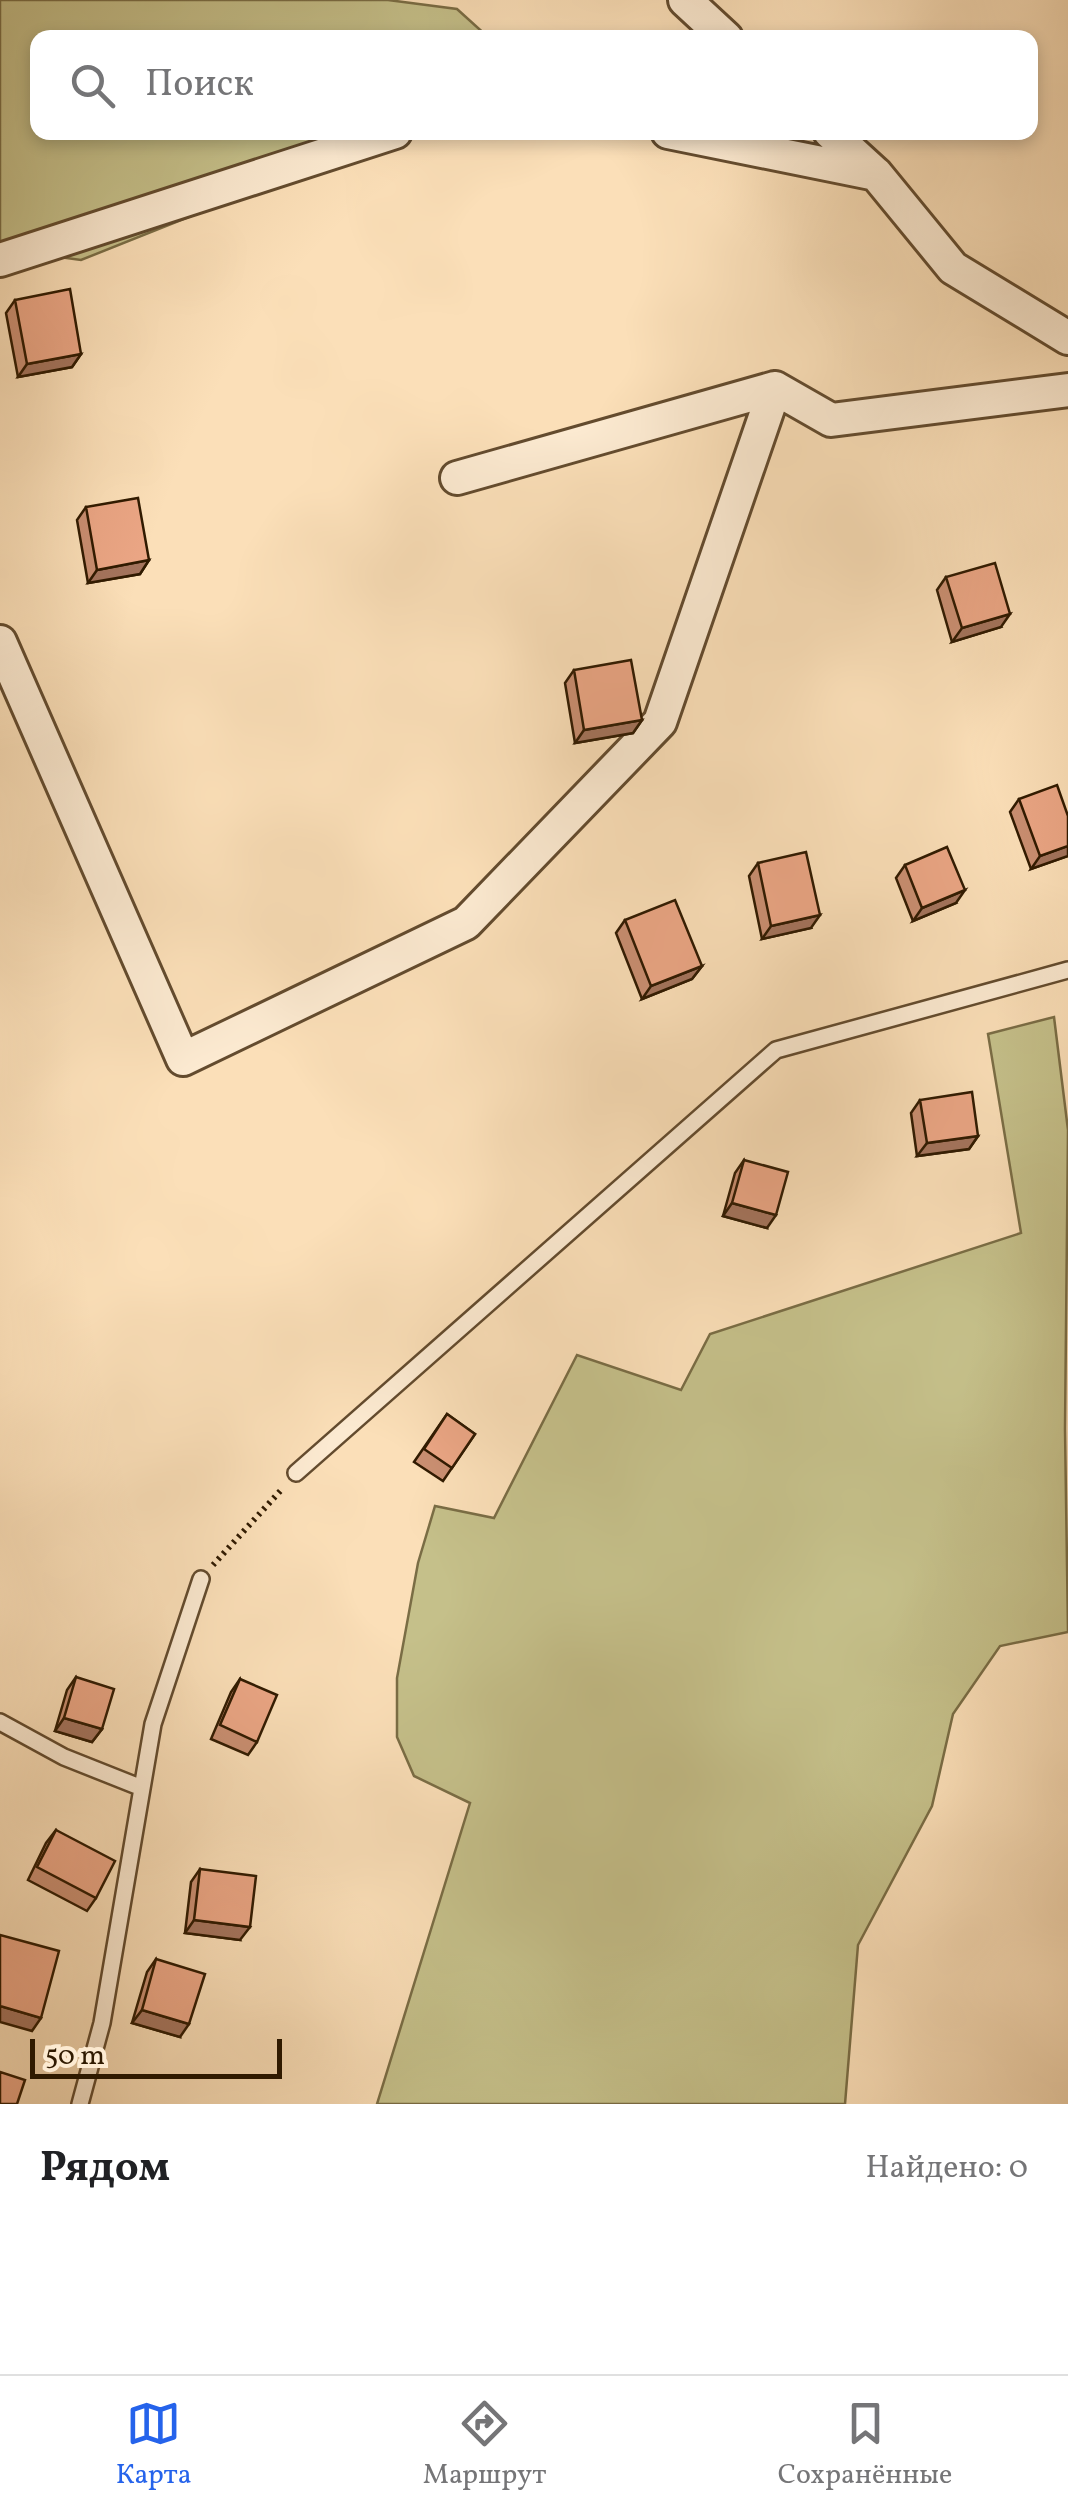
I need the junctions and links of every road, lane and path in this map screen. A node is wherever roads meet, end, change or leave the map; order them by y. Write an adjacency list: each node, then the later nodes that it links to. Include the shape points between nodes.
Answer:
1 (685, 0): 2 (street)
2 (717, 30)
3 (370, 140): 7 (street)
4 (708, 140): 6 (street)
5 (839, 140): 6 (street)
6 (876, 174): 8 (street, via 953,268)
7 (0, 260)
8 (1068, 338)
9 (775, 388): 10 (street, via 831,420); 11 (street); 12 (street, via 660,722 466,923 183,1059)
10 (1068, 390)
11 (457, 478)
12 (0, 642)
13 (1068, 970): 14 (lane, via 776,1050)
14 (296, 1473): 15 (path)
15 (200, 1579): 17 (lane, via 153,1724)
16 (0, 1722): 17 (lane)
17 (142, 1788): 18 (lane, via 102,2024)
18 (80, 2104)

